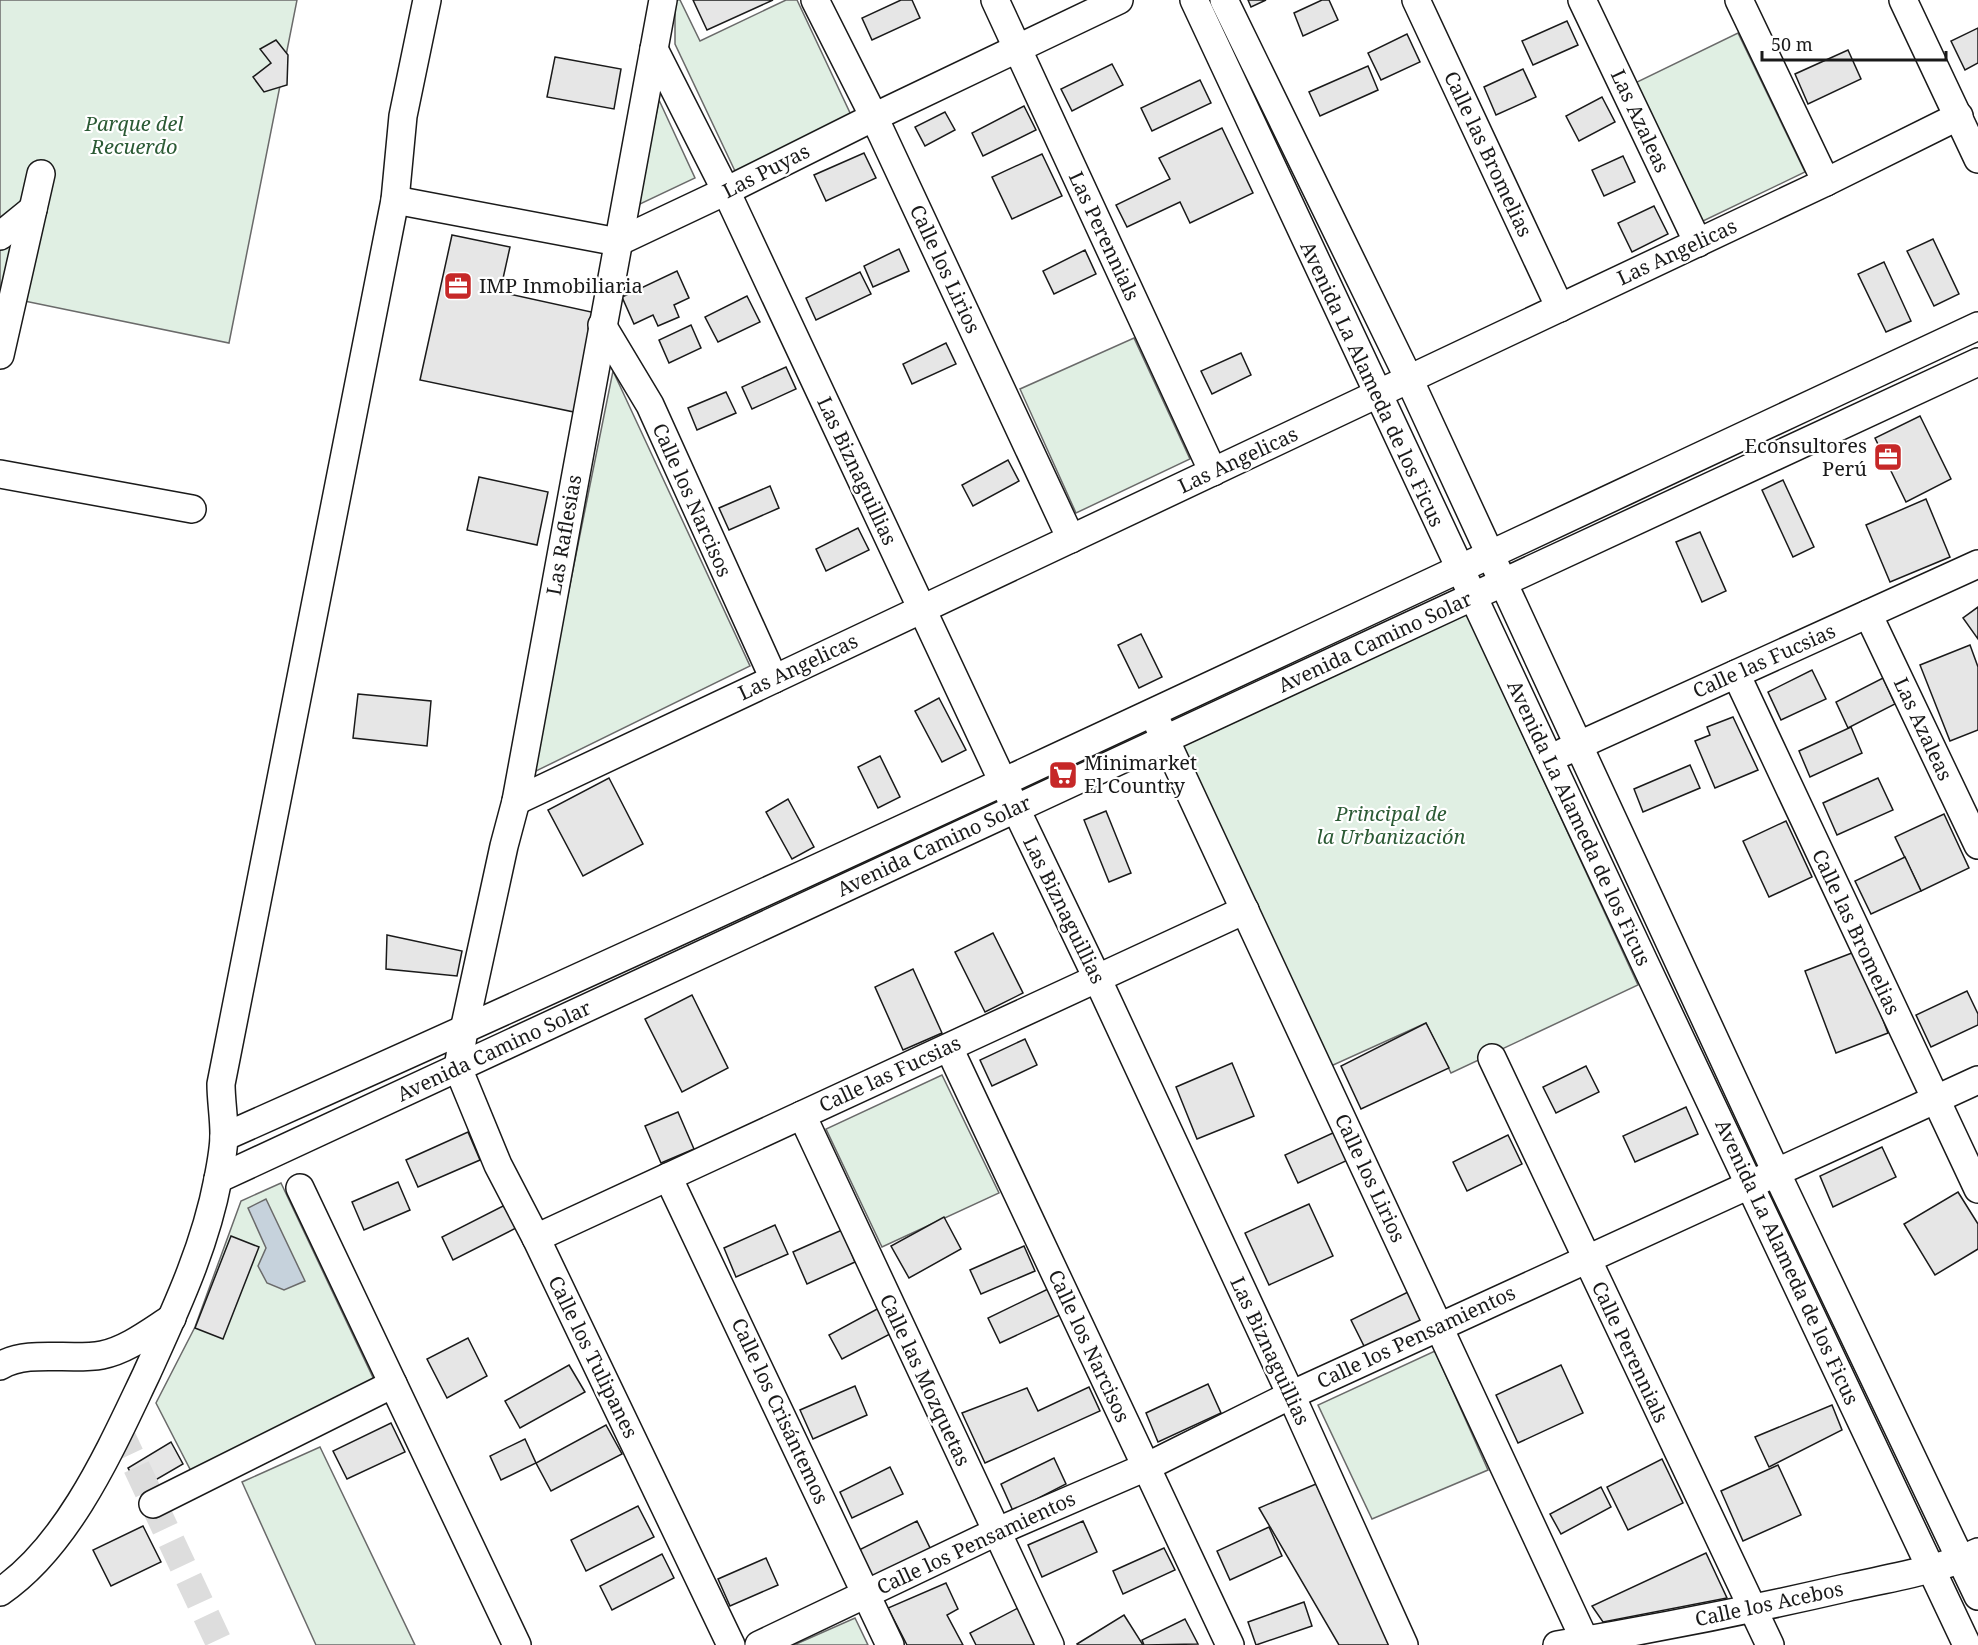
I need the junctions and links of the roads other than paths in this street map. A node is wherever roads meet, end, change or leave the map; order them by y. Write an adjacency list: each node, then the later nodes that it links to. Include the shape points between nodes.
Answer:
1 (428, 0): 20 (street, via 403,116)
2 (663, 0): 13 (street, Las Raflesias)
3 (815, 0): 15 (street, Calle los Lirios)
4 (995, 0): 12 (street, Las Perennials)
5 (1119, 0): 12 (street, Las Puyas)
6 (1194, 0): 31 (street, Avenida La Alameda de los Ficus)
7 (1224, 0): 30 (street, Avenida La Alameda de los Ficus)
8 (1416, 0): 25 (street, Calle las Bromelias)
9 (1582, 0): 24 (street, Las Azaleas)
10 (1739, 0): 18 (street)
11 (1903, 0): 14 (street)
12 (1018, 48): 15 (street, Las Puyas); 32 (street, Las Perennials)
13 (654, 50): 19 (street, Las Biznaguillias); 23 (street, Las Raflesias)
14 (1959, 116): 16 (street); 18 (street, Las Angelicas)
15 (874, 117): 19 (street, Las Puyas); 35 (street, Calle los Lirios)
16 (1978, 159)
17 (41, 174): 21 (street)
18 (1826, 182): 24 (street, Las Angelicas)
19 (726, 191): 23 (street, Las Puyas); 41 (street, Las Biznaguillias)
20 (395, 200): 23 (street); 62 (street, via 221,1084)
21 (33, 209): 22 (street); 28 (street)
22 (0, 236)
23 (618, 242): 26 (street, Las Raflesias)
24 (1698, 243): 25 (street, Las Angelicas)
25 (1560, 308): 30 (street, Las Angelicas)
26 (602, 325): 44 (street, Calle los Narcisos, via 650,405); 50 (street, Las Raflesias)
27 (1978, 326): 36 (street, Avenida Camino Solar)
28 (0, 356)
29 (1978, 362): 39 (street, Avenida Camino Solar)
30 (1409, 379): 31 (street, Las Angelicas); 36 (street, Avenida La Alameda de los Ficus)
31 (1376, 395): 32 (street, Las Angelicas); 38 (street, Avenida La Alameda de los Ficus)
32 (1213, 472): 35 (street, Las Angelicas)
33 (0, 474): 34 (street)
34 (192, 509)
35 (1071, 539): 41 (street, Las Angelicas)
36 (1490, 554): 38 (street, Avenida Camino Solar); 39 (street, Avenida La Alameda de los Ficus)
37 (1978, 564): 42 (street, Calle las Fucsias)
38 (1458, 568): 40 (street, Avenida La Alameda de los Ficus); 45 (street, Avenida Camino Solar)
39 (1503, 583): 40 (street, Avenida Camino Solar); 47 (street, Avenida La Alameda de los Ficus)
40 (1472, 597): 46 (street, Avenida Camino Solar); 48 (street, Avenida La Alameda de los Ficus)
41 (922, 609): 44 (street, Las Angelicas); 49 (street, Las Biznaguillias)
42 (1868, 614): 43 (street, Calle las Fucsias); 52 (street, Las Azaleas)
43 (1736, 674): 47 (street, Calle las Fucsias); 60 (street, Calle las Bromelias)
44 (774, 679): 50 (street, Las Angelicas)
45 (1152, 712): 46 (street, Calle los Lirios); 49 (street, Avenida Camino Solar)
46 (1165, 739): 51 (street, Avenida Camino Solar); 53 (street, Calle los Lirios)
47 (1580, 745): 48 (street, Calle las Fucsias); 63 (street, Avenida La Alameda de los Ficus)
48 (1550, 759): 66 (street, Avenida La Alameda de los Ficus)
49 (1003, 782): 51 (street, Las Biznaguillias); 55 (street, Avenida Camino Solar)
50 (516, 801): 55 (street, Las Raflesias)
51 (1015, 808): 54 (street, Las Biznaguillias); 58 (street, Avenida Camino Solar)
52 (1978, 845)
53 (1245, 910): 54 (street, Calle las Fucsias); 72 (street, Calle los Lirios)
54 (1097, 978): 56 (street, Calle las Fucsias); 75 (street, Las Biznaguillias)
55 (464, 1030): 58 (street, Las Raflesias); 62 (street, Avenida Camino Solar)
56 (949, 1048): 61 (street, Calle las Fucsias); 76 (street, Calle los Narcisos)
57 (1492, 1058): 70 (street, Calle Perennials)
58 (458, 1068): 65 (street, Avenida Camino Solar); 69 (street, Calle los Tulipanes, via 498,1165)
59 (1978, 1080): 60 (street, Calle los Pensamientos)
60 (1934, 1100): 63 (street, Calle los Pensamientos); 68 (street, Calle las Bromelias)
61 (802, 1115): 64 (street, Calle las Fucsias); 78 (street, Calle las Mozquetas)
62 (224, 1137): 65 (street)
63 (1776, 1172): 66 (street, Calle los Pensamientos); 79 (street, Avenida La Alameda de los Ficus)
64 (668, 1177): 69 (street, Calle las Fucsias); 82 (street, Calle los Crisántemos)
65 (218, 1179): 71 (street, via 203,1240)
66 (1750, 1184): 70 (street, Calle los Pensamientos); 80 (street, Avenida La Alameda de los Ficus)
67 (300, 1188): 74 (street)
68 (1978, 1190)
69 (536, 1238): 87 (street, Calle los Tulipanes)
70 (1586, 1259): 72 (street, Calle los Pensamientos); 84 (street, Calle Perennials)
71 (172, 1318): 73 (street, via 130,1344 102,1355 21,1358); 81 (street, via 81,1501 41,1555)
72 (1439, 1326): 75 (street, Calle los Pensamientos); 85 (street, Calle los Lirios)
73 (0, 1366)
74 (393, 1384): 77 (street); 86 (street)
75 (1291, 1395): 76 (street, Calle los Pensamientos); 92 (street, Las Biznaguillias)
76 (1146, 1467): 78 (street, Calle los Pensamientos); 91 (street, Calle los Narcisos)
77 (153, 1504)
78 (996, 1532): 82 (street, Calle los Pensamientos); 90 (street, Calle las Mozquetas)
79 (1969, 1556): 80 (street, Calle los Acebos); 83 (street, Avenida La Alameda de los Ficus)
80 (1931, 1568): 84 (street, Calle los Acebos); 95 (street, Avenida La Alameda de los Ficus)
81 (0, 1592)
82 (866, 1593): 88 (street, Calle los Pensamientos); 89 (street, Calle los Crisántemos)
83 (1978, 1596)
84 (1753, 1609): 85 (street, Calle los Acebos); 94 (street, Calle Perennials)
85 (1586, 1643): 93 (street, Calle los Acebos)
86 (517, 1645)
87 (731, 1645)
88 (759, 1645)
89 (890, 1645)
90 (1050, 1645)
91 (1230, 1645)
92 (1404, 1645)
93 (1557, 1645)
94 (1770, 1645)
95 (1966, 1645)

